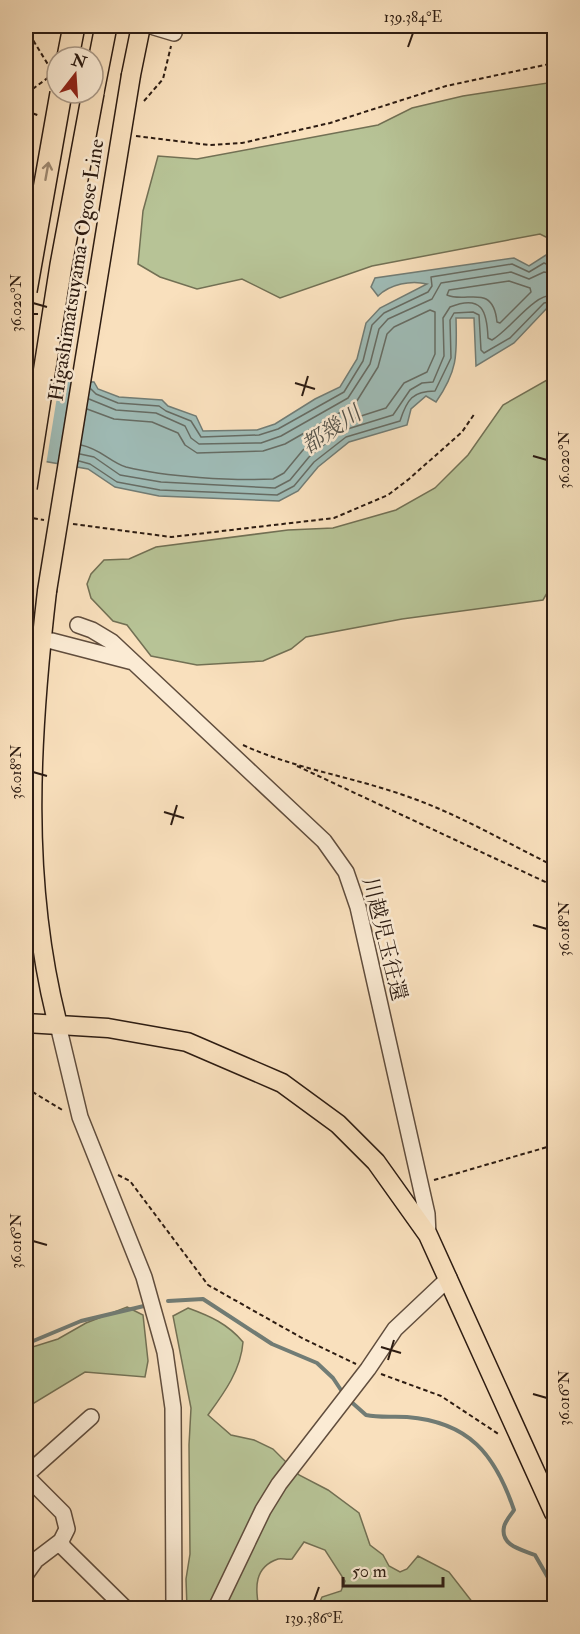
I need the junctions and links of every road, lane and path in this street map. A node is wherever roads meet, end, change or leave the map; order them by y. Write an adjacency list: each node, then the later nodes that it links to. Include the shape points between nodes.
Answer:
1 (30, 26): 8 (path)
2 (74, 26): 6 (highway)
3 (106, 26): 7 (highway)
4 (147, 26): 5 (street); 31 (main road, Higashimatsuyama-Ogose Line, bridge, via 131,75 47,591 32,740 31,825 37,920)
5 (174, 33)
6 (70, 45)
7 (102, 45)
8 (45, 62)
9 (555, 63): 16 (path, via 446,86 330,123 242,143 209,145)
10 (45, 87): 11 (path)
11 (26, 90)
12 (54, 105): 17 (highway, one-way to 12, bridge)
13 (91, 105): 19 (highway, bridge)
14 (26, 111): 15 (path)
15 (45, 117)
16 (134, 135)
17 (26, 291)
18 (475, 413): 22 (path, via 462,432 388,495 334,518 171,537)
19 (26, 488)
20 (26, 518): 21 (path)
21 (46, 520)
22 (66, 523)
23 (78, 625): 25 (street, 川越児玉往還, via 112,642)
24 (52, 641): 25 (street)
25 (134, 663): 36 (street, 川越児玉往還, via 324,841 346,872 358,906)
26 (240, 743): 27 (path)
27 (295, 765): 28 (path, via 346,776 411,798); 29 (path)
28 (555, 866)
29 (555, 886)
30 (26, 1023): 31 (main road)
31 (58, 1025): 33 (street); 37 (main road, via 147,1033 187,1042 282,1083 338,1124 376,1162)
32 (26, 1088): 33 (path, via 68,1113)
33 (79, 1112): 35 (street)
34 (555, 1145): 36 (path)
35 (103, 1174): 39 (path, via 130,1181 217,1292); 47 (street, via 144,1277 169,1375 173,1408)
36 (420, 1185): 37 (street, 川越児玉往還)
37 (428, 1235): 38 (main road)
38 (449, 1278): 39 (street, via 395,1329); 41 (main road)
39 (368, 1369): 41 (path, via 441,1396 505,1439); 48 (street, via 273,1493)
40 (92, 1417): 42 (street)
41 (522, 1441): 43 (main road)
42 (26, 1475): 44 (street, via 63,1513 67,1529)
43 (555, 1513)
44 (61, 1541): 45 (street, via 36,1560); 46 (street)
45 (26, 1574)
46 (125, 1608)
47 (174, 1608)
48 (216, 1608)

